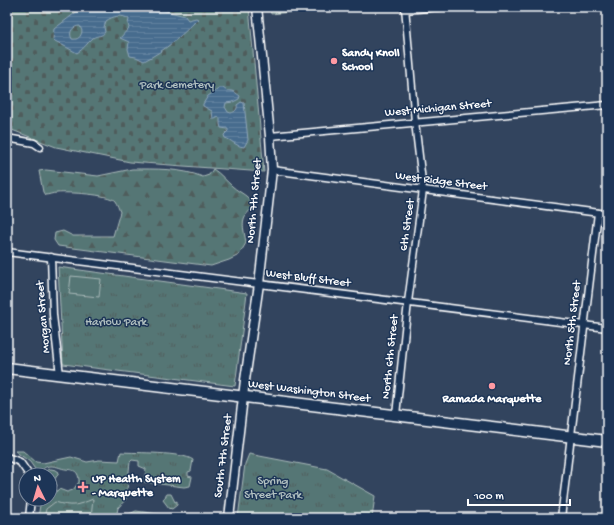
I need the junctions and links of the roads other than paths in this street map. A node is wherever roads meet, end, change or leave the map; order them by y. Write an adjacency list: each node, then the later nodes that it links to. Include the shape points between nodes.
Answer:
1 (257, 7): 6 (street, North 7th Street)
2 (440, 7): 3 (street)
3 (405, 9): 5 (street, 6th Street)
4 (607, 105): 5 (street, West Michigan Street)
5 (415, 122): 6 (street, West Michigan Street); 10 (street, 6th Street)
6 (270, 136): 9 (street, North 7th Street)
7 (7, 138): 8 (street, via 34,143)
8 (40, 147)
9 (272, 170): 10 (street, West Ridge Street); 15 (street, North 7th Street)
10 (423, 190): 11 (street, West Ridge Street); 16 (street, 6th Street)
11 (598, 213): 12 (street, West Ridge Street); 17 (street, North 5th Street)
12 (607, 214)
13 (7, 252): 14 (street, West Bluff Street)
14 (51, 257): 15 (street, West Bluff Street); 20 (street, Morgan Street, via 53,315)
15 (259, 284): 16 (street, West Bluff Street); 21 (street, North 7th Street)
16 (408, 302): 17 (street, West Bluff Street); 22 (street, North 6th Street)
17 (585, 325): 18 (street, West Bluff Street); 23 (street, North 5th Street)
18 (607, 328)
19 (7, 368): 20 (main road, West Washington Street)
20 (60, 375): 21 (main road, West Washington Street)
21 (243, 397): 22 (main road, West Washington Street); 29 (street, South 7th Street)
22 (396, 415): 23 (main road, West Washington Street)
23 (570, 436): 24 (main road, West Washington Street); 30 (street, North 5th Street)
24 (607, 441)
25 (7, 457): 26 (street, via 20,462)
26 (23, 467)
27 (30, 507): 28 (street)
28 (29, 518)
29 (229, 518)
30 (561, 518)

